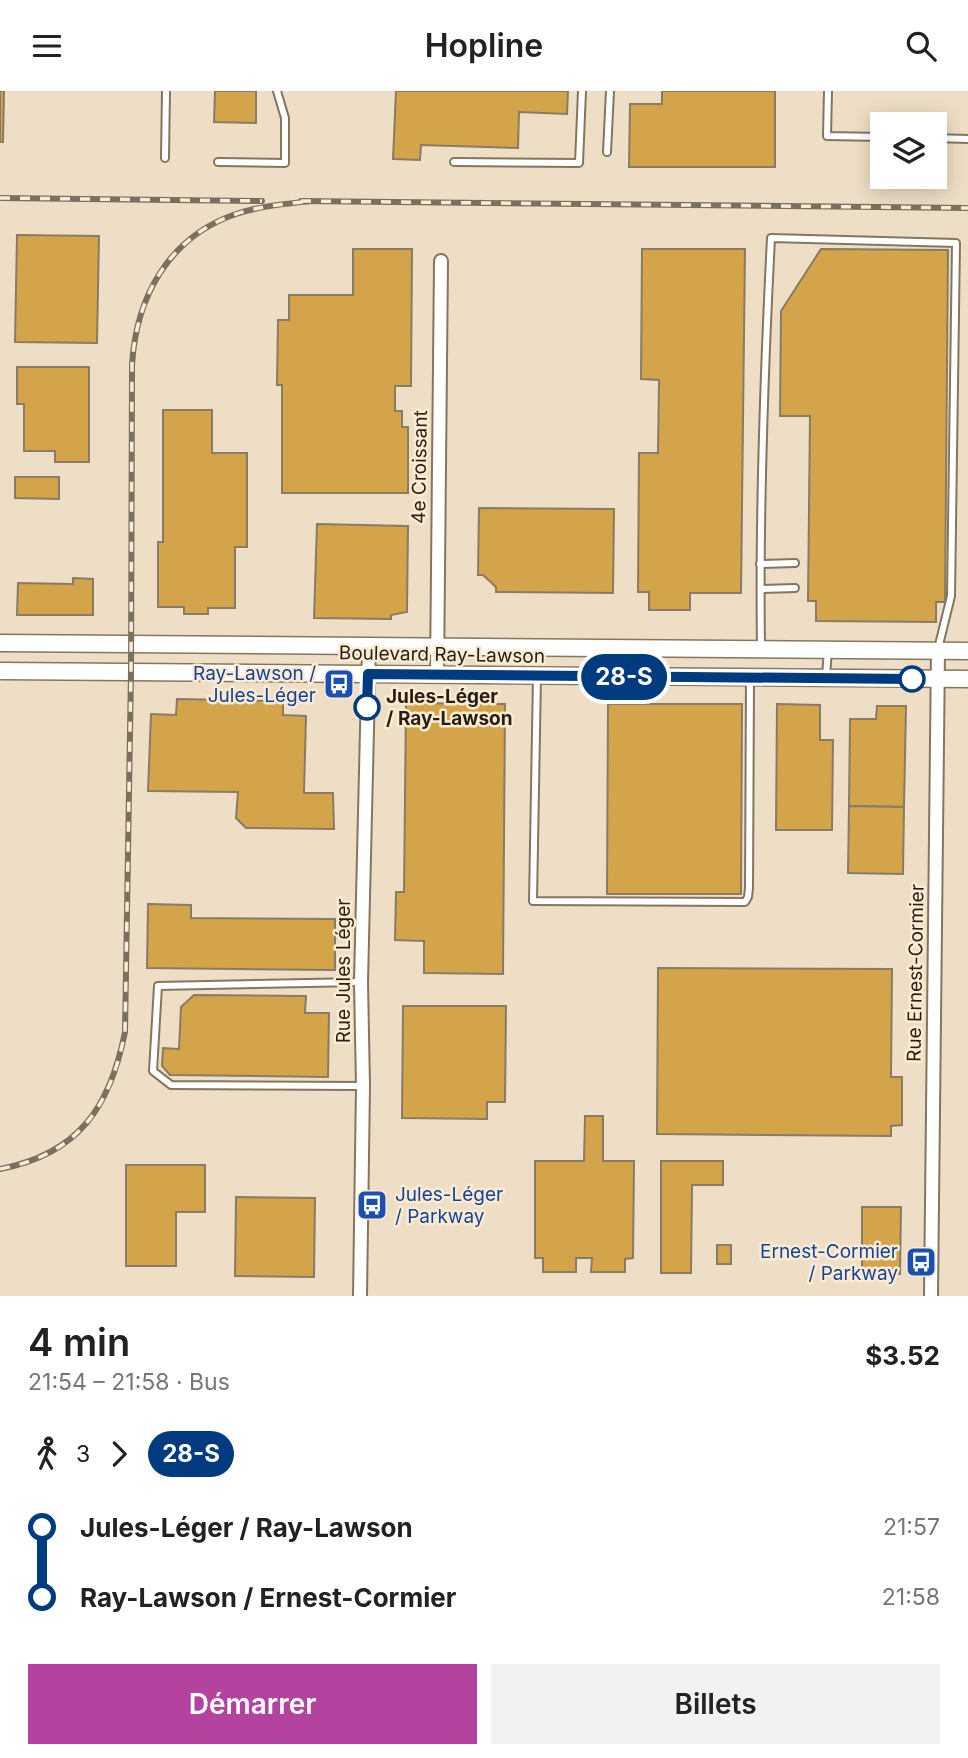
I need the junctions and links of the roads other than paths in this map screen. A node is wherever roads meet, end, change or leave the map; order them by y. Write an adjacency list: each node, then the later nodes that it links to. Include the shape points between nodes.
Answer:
1 (166, 91): 10 (lane)
2 (277, 91): 11 (lane, via 285,118 285,163)
3 (582, 91): 12 (lane, via 579,163)
4 (610, 91): 9 (lane)
5 (828, 91): 6 (lane, via 828,135)
6 (870, 137)
7 (947, 138): 8 (lane)
8 (968, 139)
9 (607, 152)
10 (165, 158)
11 (218, 162)
12 (454, 163)
13 (441, 261): 20 (street, 4e Croissant)
14 (795, 563): 15 (lane)
15 (760, 564): 17 (lane); 24 (lane, via 771,238 956,243 951,596)
16 (795, 588): 17 (lane)
17 (761, 589): 22 (lane)
18 (0, 643): 19 (street, Boulevard Ray-Lawson)
19 (369, 645): 20 (street, Boulevard Ray-Lawson); 27 (street, Rue Jules Léger)
20 (437, 646): 21 (street, Boulevard Ray-Lawson); 28 (street, 4e Croissant)
21 (600, 647): 22 (street, Boulevard Ray-Lawson); 30 (lane)
22 (761, 648): 23 (street, Boulevard Ray-Lawson)
23 (828, 649): 24 (street, Boulevard Ray-Lawson); 32 (lane)
24 (938, 650): 25 (street, Boulevard Ray-Lawson); 33 (street, Rue Ernest-Cormier)
25 (968, 651)
26 (0, 671): 27 (street, Boulevard Ray-Lawson)
27 (368, 674): 28 (street, Boulevard Ray-Lawson); 35 (street, Rue Jules Léger)
28 (437, 674): 29 (street, Boulevard Ray-Lawson)
29 (537, 676): 30 (street, Boulevard Ray-Lawson); 31 (lane, via 533,901 745,902 749,888)
30 (600, 677): 31 (street, Boulevard Ray-Lawson)
31 (750, 679): 32 (street, Boulevard Ray-Lawson)
32 (826, 679): 33 (street, Boulevard Ray-Lawson)
33 (937, 679): 34 (street, Boulevard Ray-Lawson); 38 (street, Rue Ernest-Cormier)
34 (968, 680)
35 (361, 982): 36 (street, Rue Jules Léger); 36 (lane, via 158,986 153,1071 171,1085)
36 (363, 1086): 37 (street, Rue Jules Léger)
37 (360, 1296)
38 (931, 1296)

